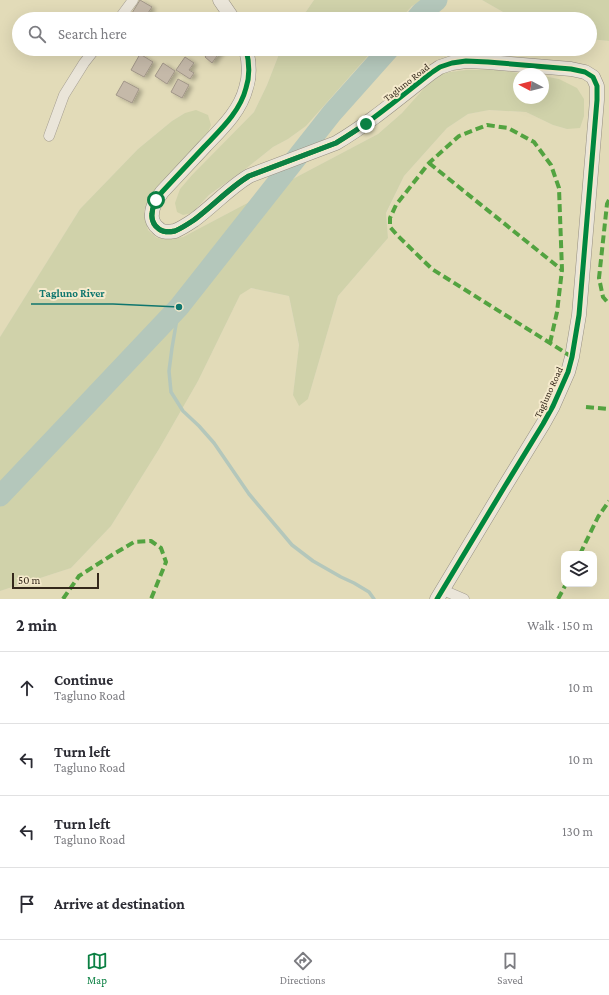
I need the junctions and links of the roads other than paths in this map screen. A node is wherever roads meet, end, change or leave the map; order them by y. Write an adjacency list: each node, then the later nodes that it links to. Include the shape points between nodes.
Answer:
1 (133, 0): 3 (street)
2 (220, 0): 4 (street)
3 (124, 12)
4 (228, 12)
5 (90, 56): 7 (street, via 64,95)
6 (248, 56): 8 (street, Tagluno Road, via 246,88 231,118 156,200 153,222 162,232 185,226 243,179 336,143 366,124 440,67 466,61 571,69 593,76 597,86 579,315 568,372 543,424)
7 (49, 136)
8 (440, 594): 9 (street)
9 (464, 599)

